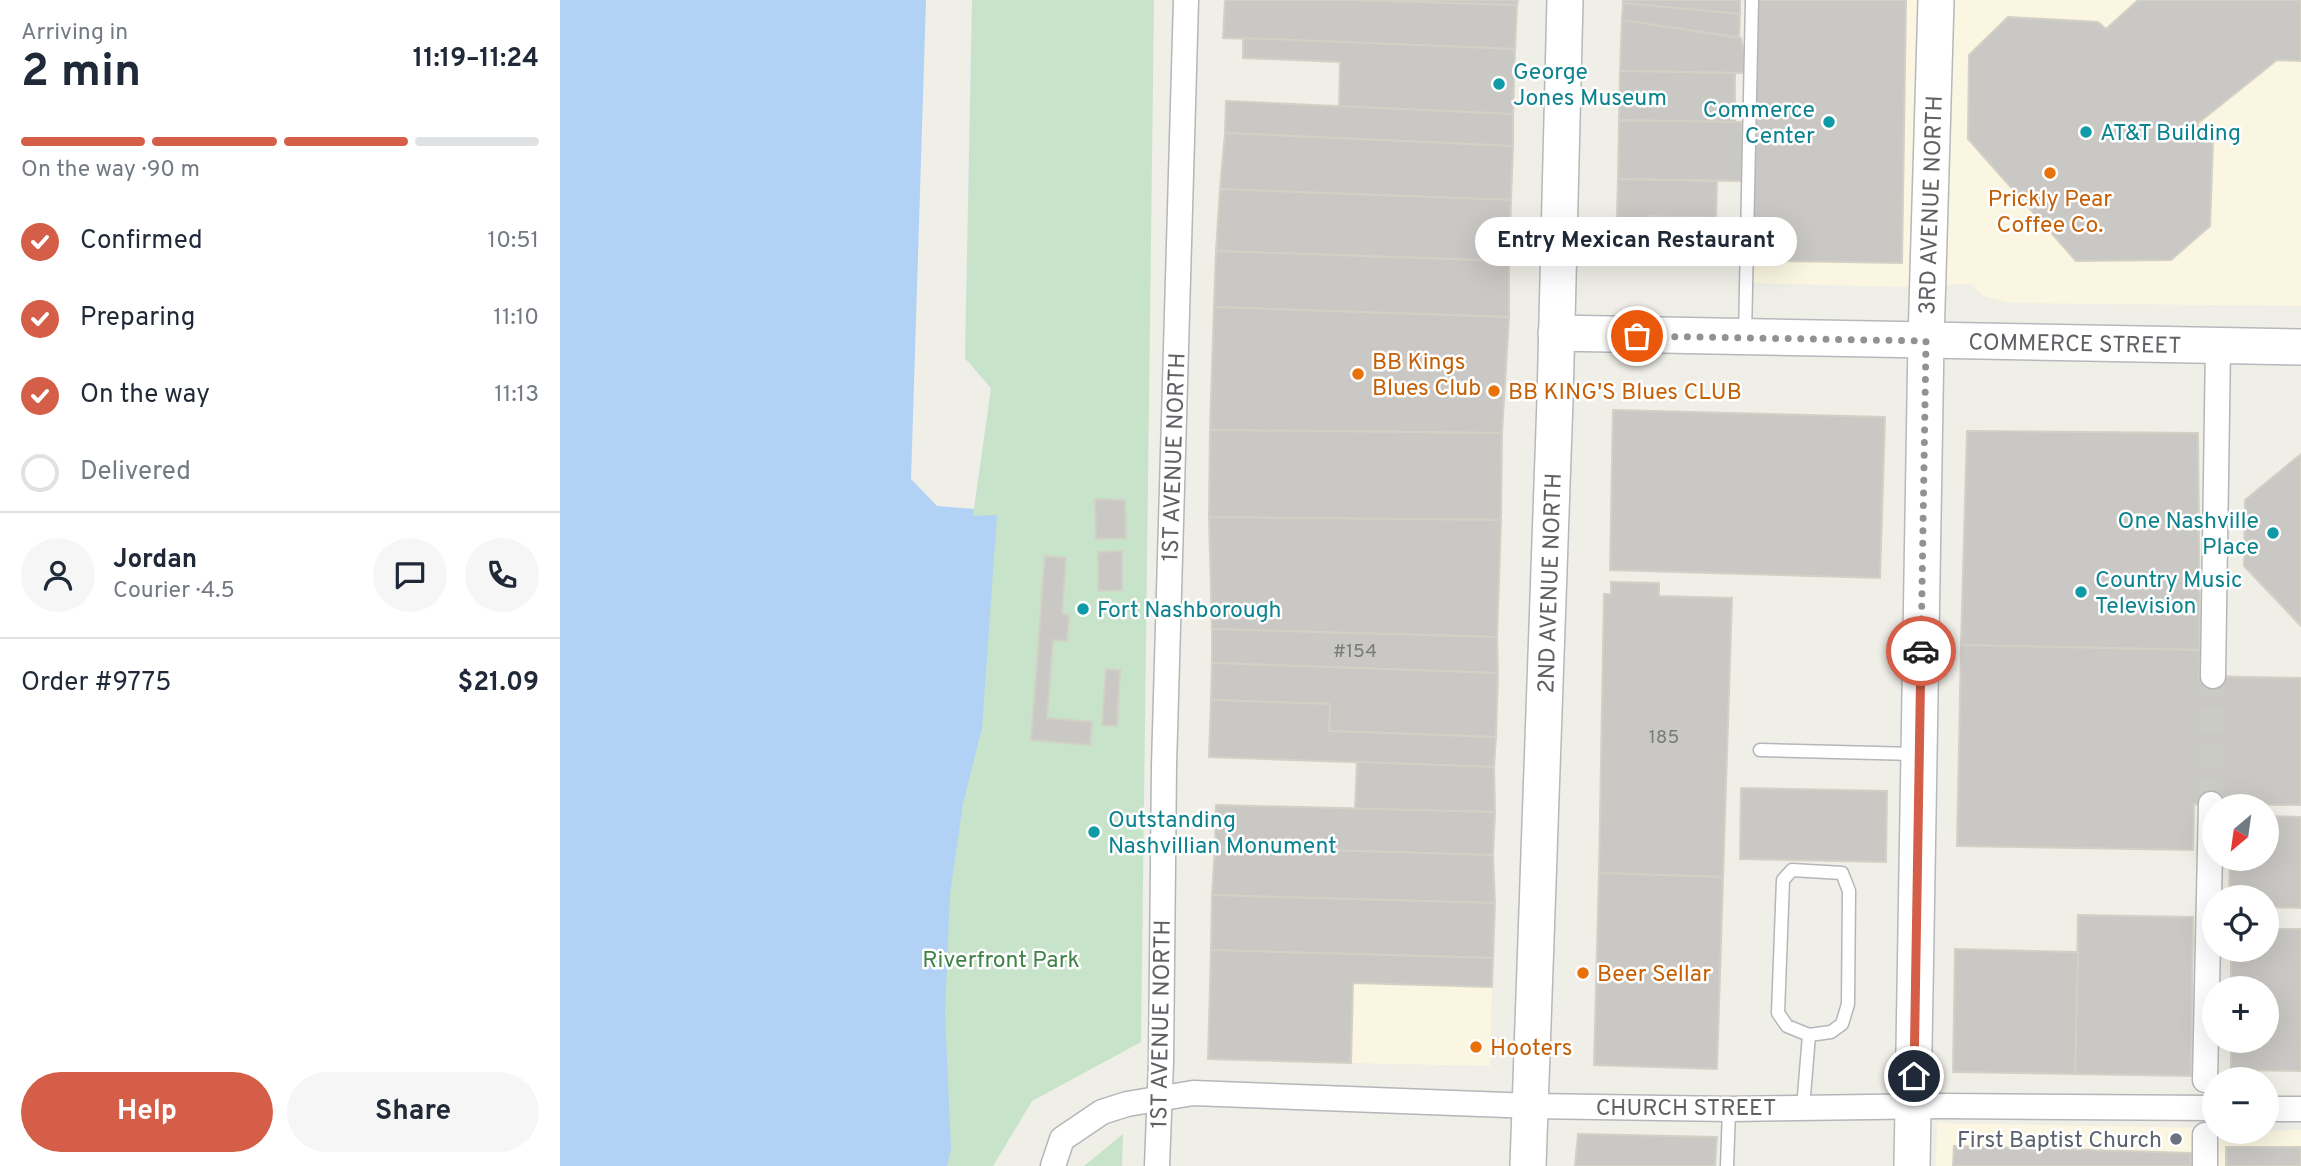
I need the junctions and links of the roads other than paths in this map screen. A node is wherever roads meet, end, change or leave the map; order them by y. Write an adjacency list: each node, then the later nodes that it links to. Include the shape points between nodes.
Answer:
1 (1186, 0): 17 (street, 1ST AVENUE NORTH)
2 (1565, 0): 5 (street, 2ND AVENUE NORTH)
3 (1752, 0): 6 (lane)
4 (1937, 0): 7 (street, 3RD AVENUE NORTH)
5 (1556, 333): 6 (street, COMMERCE STREET); 18 (street, 2ND AVENUE NORTH)
6 (1745, 338): 7 (street, COMMERCE STREET)
7 (1926, 341): 8 (street, COMMERCE STREET); 12 (street, 3RD AVENUE NORTH)
8 (2218, 346): 9 (street, COMMERCE STREET); 10 (street)
9 (2301, 347)
10 (2213, 676)
11 (1760, 750): 12 (lane)
12 (1919, 754): 19 (street, 3RD AVENUE NORTH)
13 (2210, 872): 15 (street)
14 (1809, 1035): 14 (lane, via 1831,1032 1842,1024 1848,1004 1849,891 1842,873 1792,870 1783,880 1778,1013 1787,1026); 20 (lane)
15 (2207, 1067)
16 (2202, 1097): 19 (street, CHURCH STREET)
17 (1158, 1098): 18 (street, CHURCH STREET, via 1193,1093); 25 (street, CHURCH STREET, via 1102,1112 1062,1139); 26 (street, 1ST AVENUE NORTH)
18 (1531, 1107): 21 (street, CHURCH STREET); 27 (street, 2ND AVENUE NORTH)
19 (1914, 1107): 20 (street, CHURCH STREET); 29 (street, 3RD AVENUE NORTH)
20 (1803, 1108): 21 (street, CHURCH STREET)
21 (1729, 1109): 28 (lane)
22 (2279, 1109): 23 (street)
23 (2301, 1109)
24 (2205, 1144): 30 (street)
25 (1052, 1166)
26 (1157, 1166)
27 (1528, 1166)
28 (1727, 1166)
29 (1912, 1166)
30 (2205, 1166)

